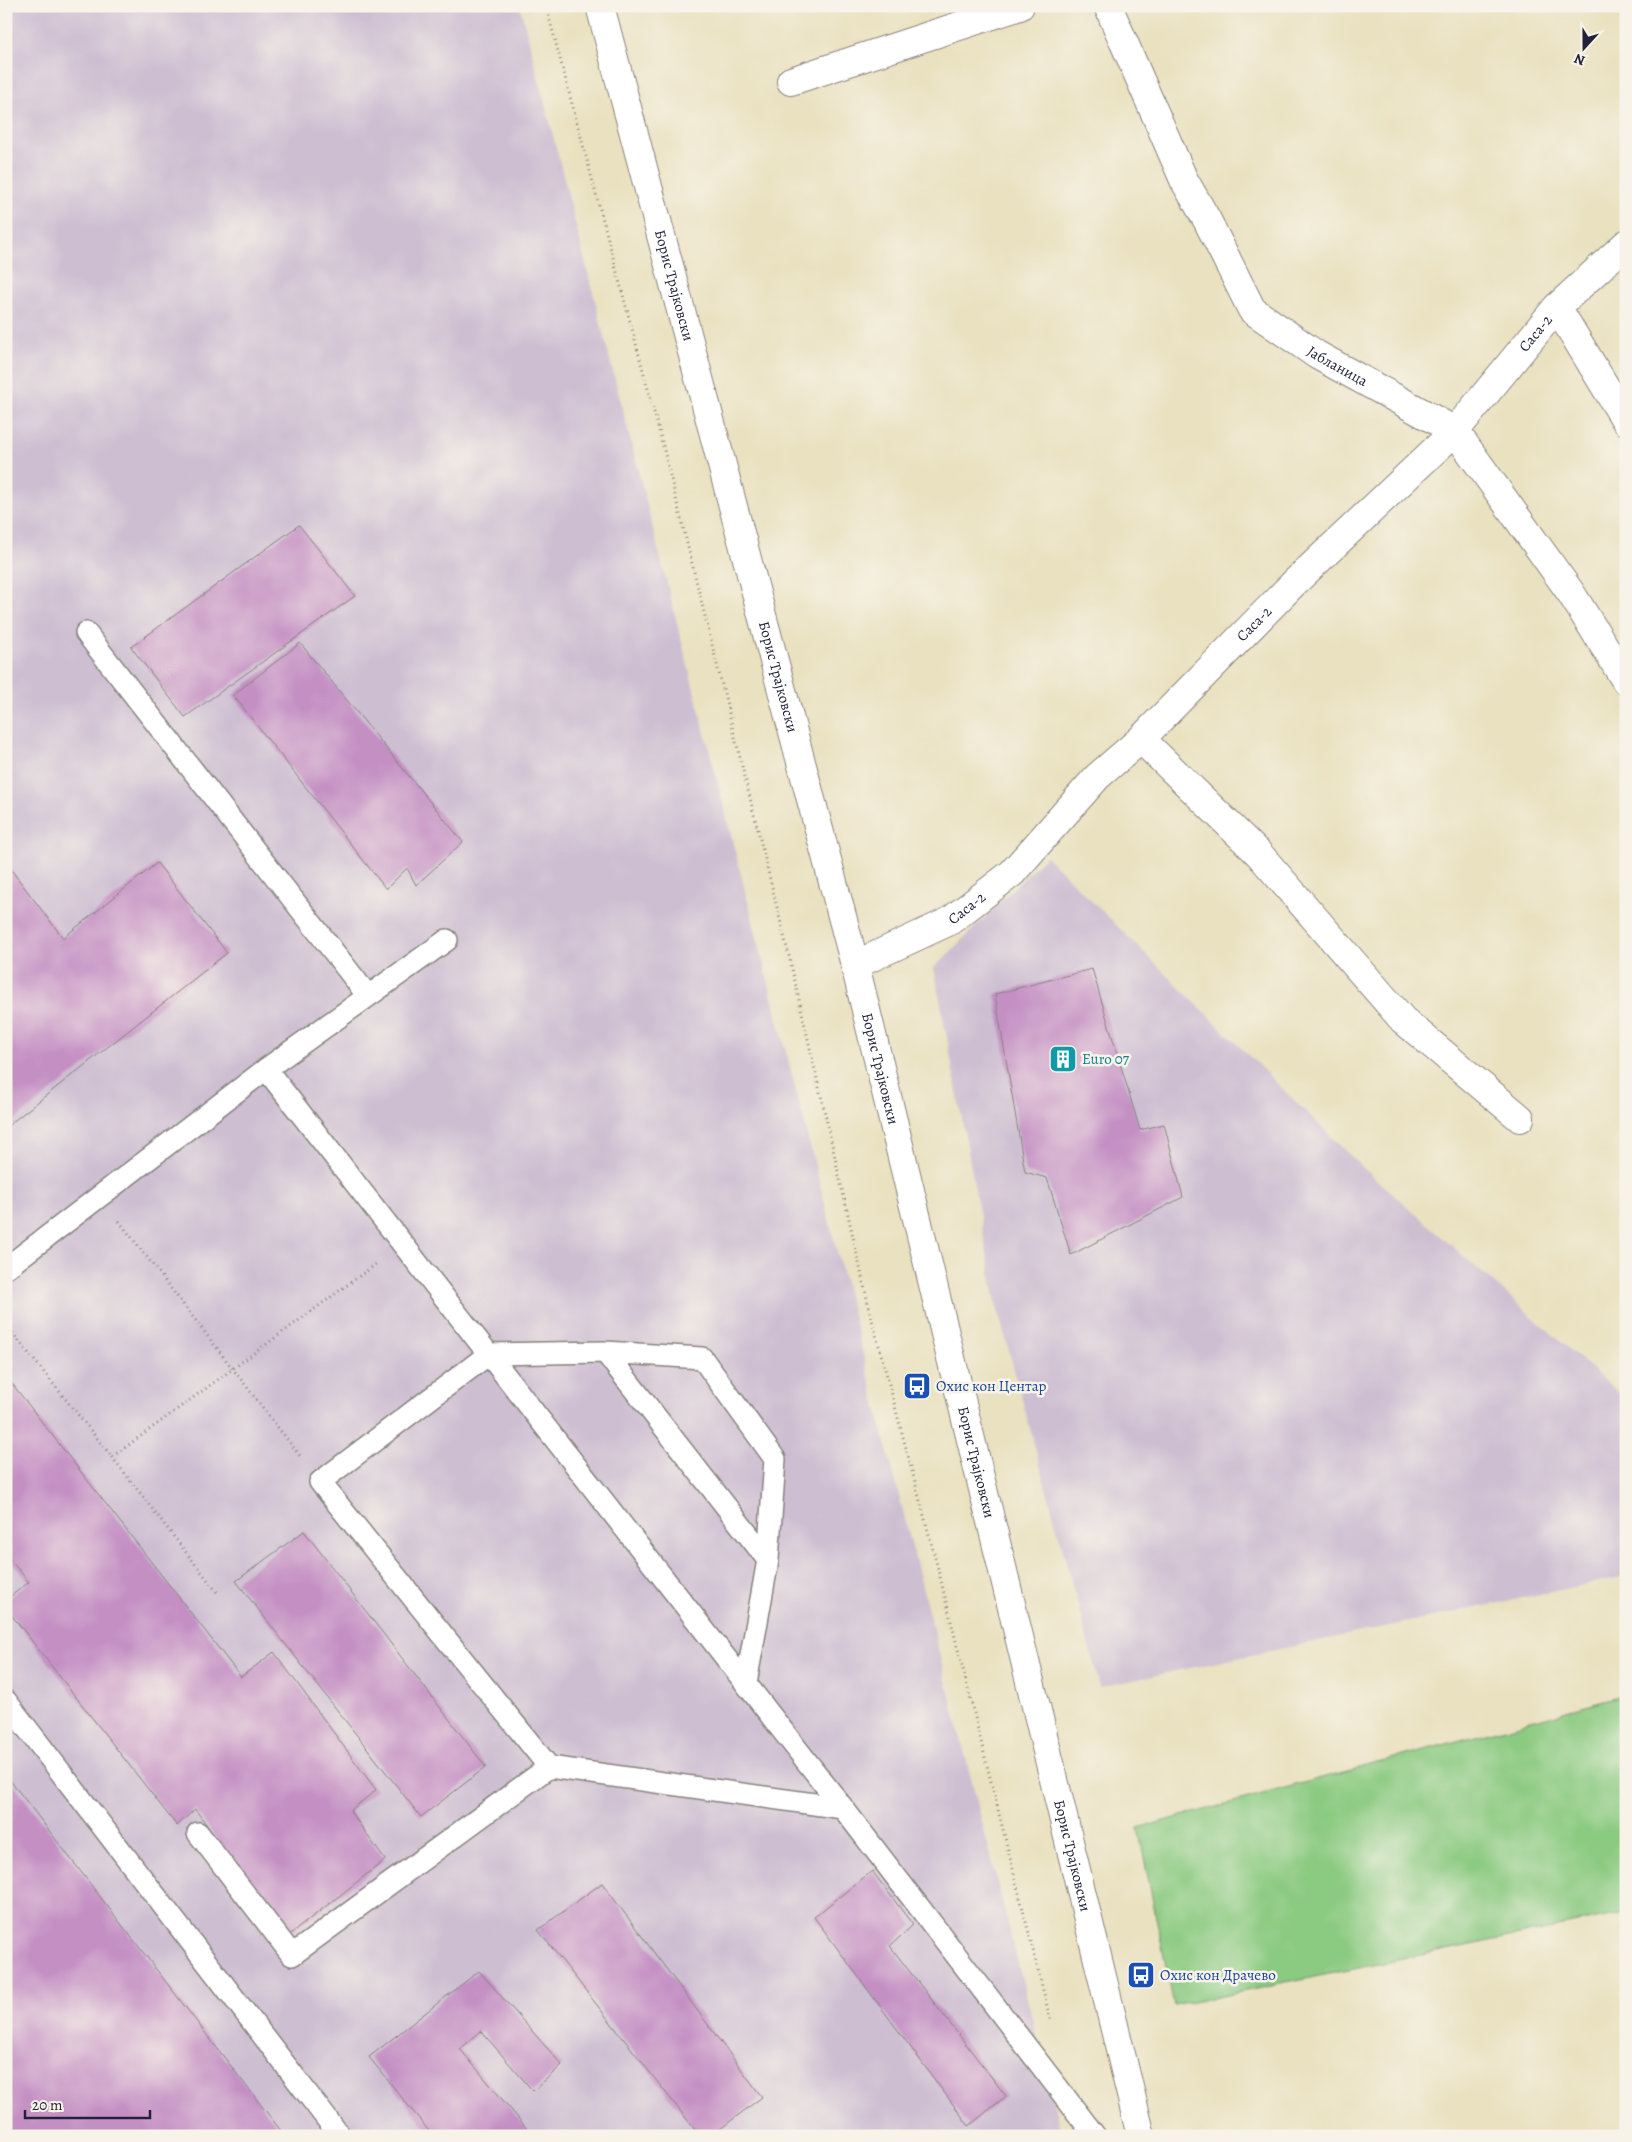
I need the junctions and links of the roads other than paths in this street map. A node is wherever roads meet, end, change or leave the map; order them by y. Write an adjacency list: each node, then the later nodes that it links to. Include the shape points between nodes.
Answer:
1 (600, 6): 13 (street, Борис Трајковски)
2 (1020, 6): 4 (street)
3 (1108, 6): 8 (street, Јабланица, via 1184,180 1252,310 1317,355)
4 (790, 81)
5 (1626, 244): 6 (street, Саса-2)
6 (1557, 307): 7 (street); 8 (street, Саса-2)
7 (1626, 420)
8 (1455, 432): 10 (street, Јабланица, via 1571,593); 11 (street, Саса-2, via 1294,583)
9 (86, 633): 14 (lane)
10 (1626, 681)
11 (1141, 739): 13 (street, Саса-2, via 1097,777 1012,873 950,921); 16 (street, via 1259,854 1403,1020)
12 (446, 940): 14 (lane)
13 (855, 965): 28 (street, Борис Трајковски)
14 (368, 996): 15 (lane)
15 (266, 1069): 17 (lane); 19 (lane)
16 (1520, 1118)
17 (6, 1268)
18 (605, 1352): 19 (lane); 20 (lane); 20 (lane, via 702,1358 775,1459)
19 (489, 1354): 21 (lane); 23 (lane, via 320,1482)
20 (768, 1560): 21 (lane)
21 (746, 1684): 24 (lane)
22 (6, 1701): 26 (lane)
23 (549, 1767): 24 (lane); 25 (lane, via 292,1955)
24 (843, 1808): 27 (lane)
25 (198, 1833)
26 (340, 2136)
27 (1095, 2136)
28 (1141, 2136)

